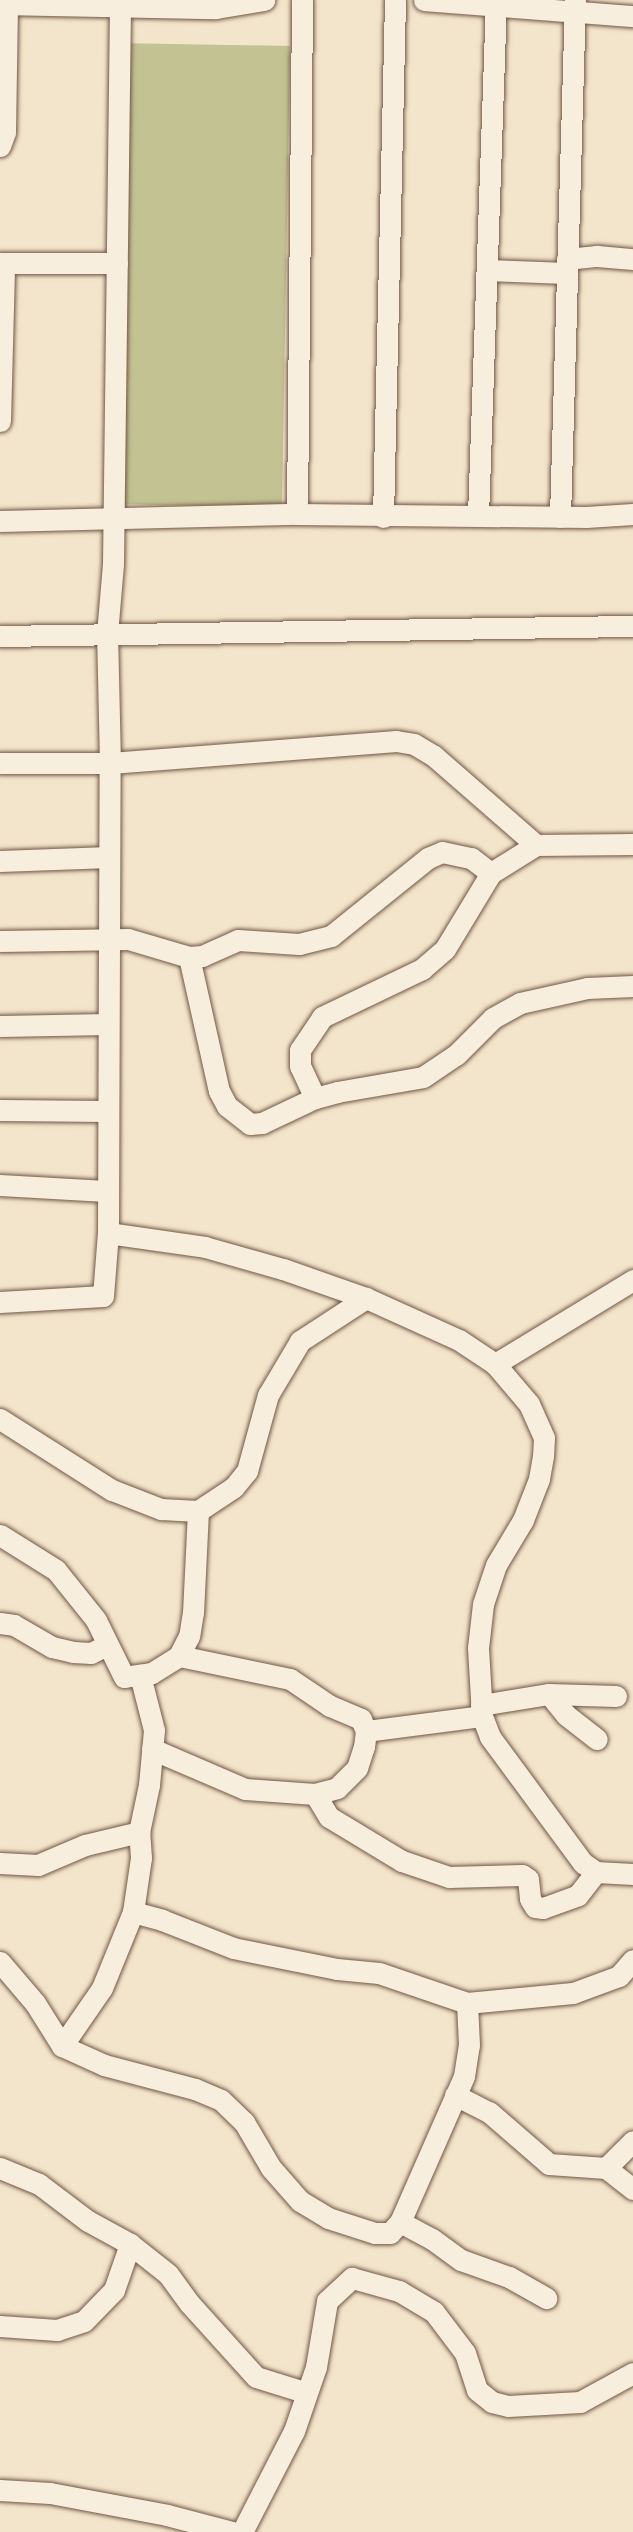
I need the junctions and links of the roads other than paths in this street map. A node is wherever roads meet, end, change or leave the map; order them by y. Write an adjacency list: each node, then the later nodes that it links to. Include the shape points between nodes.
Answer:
1 (264, 0): 7 (street, via 216,8)
2 (302, 0): 18 (street)
3 (395, 0): 21 (street)
4 (424, 0): 5 (street)
5 (496, 2): 8 (street); 15 (street)
6 (4, 4): 7 (street); 10 (street, via 5,132)
7 (120, 4): 13 (street)
8 (574, 5): 9 (street); 14 (street)
9 (633, 16)
10 (0, 146)
11 (633, 260): 14 (street, via 597,256)
12 (2, 263): 13 (street); 16 (street)
13 (117, 264): 23 (street)
14 (566, 266): 15 (street); 22 (street)
15 (487, 270): 20 (street)
16 (1, 372): 17 (street)
17 (0, 421)
18 (297, 514): 21 (street); 23 (street)
19 (633, 514): 22 (street)
20 (478, 516): 21 (street); 22 (street)
21 (383, 517)
22 (560, 517)
23 (114, 520): 24 (street); 26 (street)
24 (0, 521)
25 (633, 626): 26 (street)
26 (107, 634): 27 (street); 29 (street)
27 (0, 636)
28 (0, 762): 29 (street)
29 (110, 762): 31 (street, via 396,741 414,744 463,780); 32 (street)
30 (633, 844): 31 (street)
31 (536, 845): 34 (street)
32 (109, 857): 33 (street); 35 (street)
33 (0, 861)
34 (491, 873): 37 (street, via 471,858 442,852 428,858 331,936 299,944 237,940 202,956); 41 (street, via 445,949 429,962 322,1017 300,1050 300,1066)
35 (108, 939): 36 (street); 37 (street, via 128,939); 39 (street)
36 (0, 941)
37 (188, 957): 41 (street, via 212,1068 228,1105 250,1124 262,1124)
38 (633, 986): 41 (street, via 587,988 520,1003 493,1018 456,1055 423,1077)
39 (108, 1024): 40 (street); 43 (street)
40 (0, 1026)
41 (315, 1098)
42 (0, 1110): 43 (street)
43 (107, 1111): 45 (street)
44 (0, 1185): 45 (street)
45 (106, 1191): 46 (street)
46 (108, 1233): 48 (street, via 205,1247); 49 (street, via 103,1296)
47 (633, 1280): 50 (street)
48 (366, 1298): 50 (street, via 459,1340); 52 (street, via 300,1341 268,1395 247,1471 234,1487)
49 (0, 1302)
50 (495, 1364): 60 (street, via 529,1404 544,1438 539,1479 523,1520 496,1566 483,1604 478,1648)
51 (0, 1419): 52 (street, via 112,1490 161,1508)
52 (198, 1511): 56 (street, via 193,1612)
53 (0, 1535): 55 (street, via 56,1570 96,1620)
54 (0, 1623): 55 (street, via 73,1652 91,1653)
55 (107, 1645): 57 (street, via 124,1677)
56 (179, 1656): 57 (street, via 152,1674); 61 (street, via 290,1679 330,1706 361,1719)
57 (140, 1675): 63 (street, via 154,1730)
58 (549, 1694): 59 (street); 60 (street); 62 (street, via 566,1715)
59 (616, 1696)
60 (482, 1711): 61 (street); 67 (street, via 490,1737 564,1841)
61 (366, 1731): 64 (street, via 356,1768 337,1788)
62 (597, 1739)
63 (152, 1749): 64 (street, via 245,1789); 65 (street)
64 (315, 1794): 67 (street, via 329,1817 402,1861 449,1877 522,1875 536,1907 578,1895)
65 (139, 1832): 66 (street, via 85,1845 38,1865); 69 (street, via 141,1858)
66 (0, 1863)
67 (596, 1872): 68 (street)
68 (633, 1874)
69 (133, 1912): 72 (street, via 233,1948 379,1973); 73 (street, via 102,1988)
70 (633, 1961): 72 (street, via 619,1976 573,1993)
71 (0, 1962): 73 (street, via 35,2003)
72 (467, 2003): 74 (street, via 469,2045 464,2076)
73 (62, 2046): 79 (street, via 104,2065 221,2100 244,2122 271,2168 300,2201 328,2218 375,2233 390,2233)
74 (455, 2095): 77 (street, via 489,2112 549,2164); 79 (street)
75 (633, 2141): 77 (street)
76 (0, 2168): 80 (street, via 39,2184 88,2221)
77 (606, 2168): 78 (street)
78 (633, 2189)
79 (400, 2222): 81 (street, via 461,2260 509,2277)
80 (131, 2244): 82 (street, via 114,2290 84,2321 57,2330); 84 (street, via 168,2274 256,2378)
81 (546, 2298)
82 (0, 2326)
83 (633, 2373): 84 (street, via 580,2402 508,2406 492,2402 477,2390 464,2353 434,2312 398,2291 352,2278 327,2301)
84 (307, 2393): 87 (street, via 294,2431)
85 (0, 2490): 86 (street, via 50,2493)
86 (232, 2532)
87 (242, 2532)

